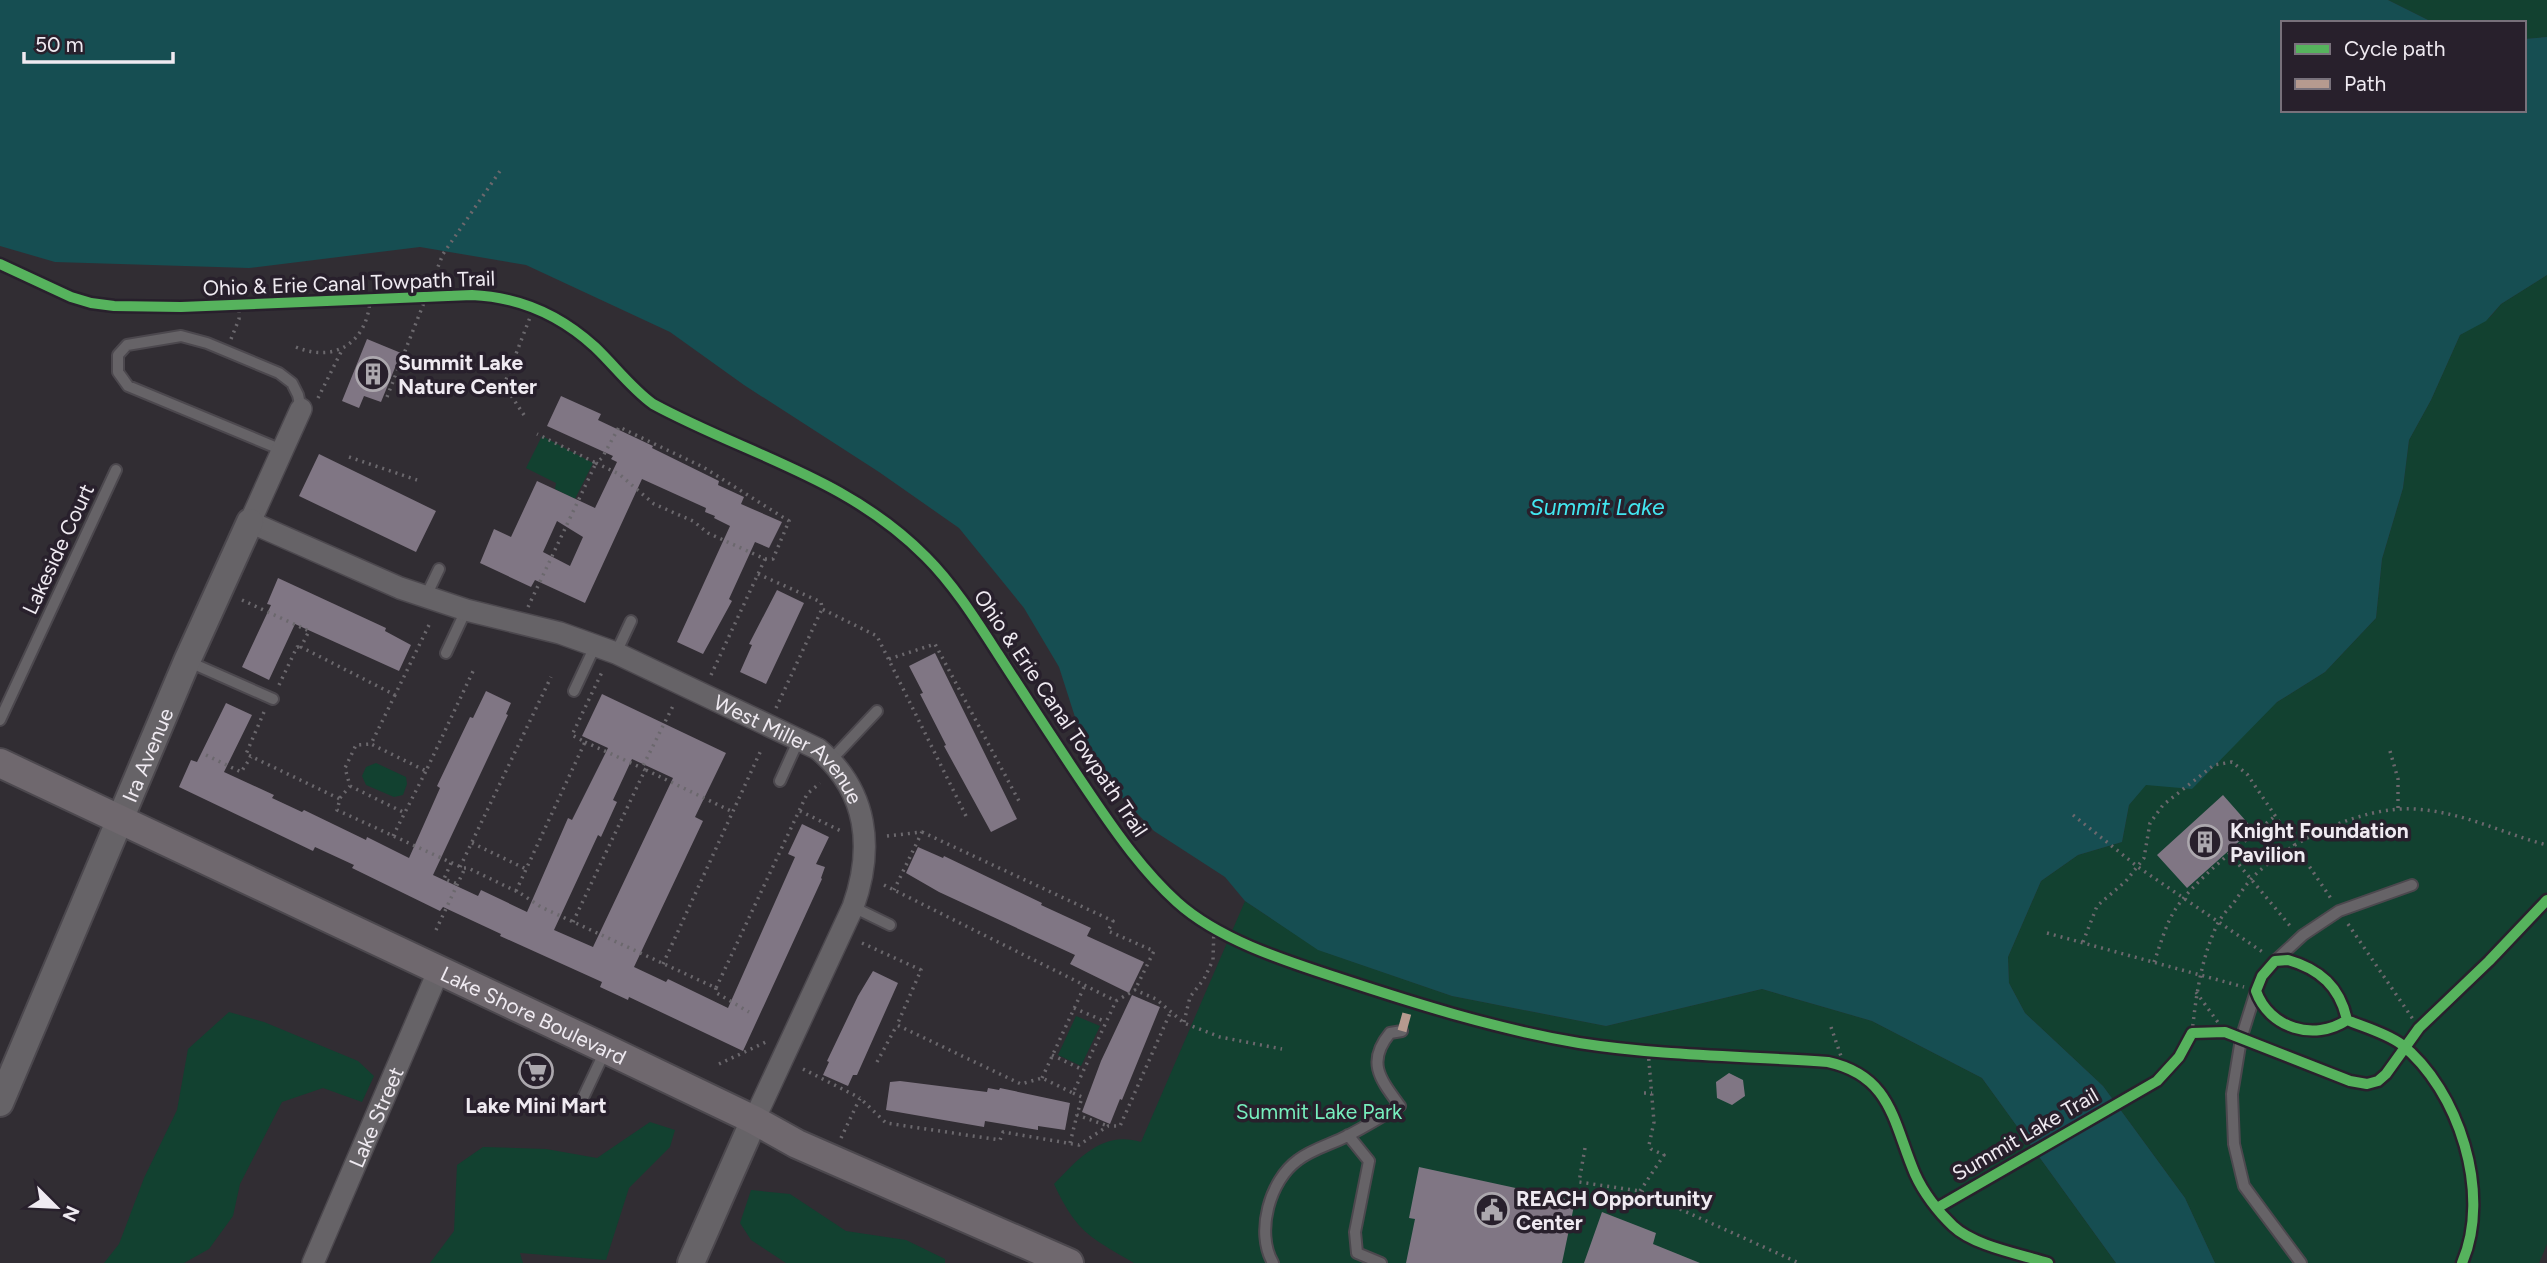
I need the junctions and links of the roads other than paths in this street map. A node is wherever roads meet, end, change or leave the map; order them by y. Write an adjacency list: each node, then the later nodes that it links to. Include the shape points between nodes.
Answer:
1 (308, 406): 2 (street, Ira Avenue); 2 (lane, via 279,373 181,336 127,345 118,355 118,372 128,386)
2 (282, 450): 4 (street, Ira Avenue)
3 (116, 470): 16 (lane, Lakeside Court)
4 (250, 522): 6 (street, West Miller Avenue); 12 (street, Ira Avenue)
5 (439, 569): 6 (lane)
6 (426, 596): 7 (street, West Miller Avenue)
7 (466, 610): 9 (street, West Miller Avenue); 10 (lane)
8 (631, 621): 11 (lane)
9 (595, 646): 11 (street, West Miller Avenue); 13 (lane)
10 (446, 653)
11 (616, 653): 17 (street, West Miller Avenue)
12 (187, 661): 14 (lane); 21 (street, Ira Avenue)
13 (574, 691)
14 (274, 699)
15 (877, 711): 18 (lane)
16 (0, 720)
17 (799, 739): 18 (street, West Miller Avenue); 20 (lane)
18 (831, 760): 23 (street, West Miller Avenue, via 848,780 864,825 865,862)
19 (0, 764): 21 (main road, Lake Shore Boulevard)
20 (780, 781)
21 (120, 820): 26 (main road, Lake Shore Boulevard); 32 (street, Ira Avenue)
22 (2412, 886): 25 (lane, via 2340,911)
23 (853, 907): 24 (lane); 33 (street, West Miller Avenue)
24 (890, 925)
25 (2275, 961): 27 (lane); 28 (lane, via 2306,965 2325,977 2344,1006)
26 (438, 972): 30 (main road, Lake Shore Boulevard); 35 (street, Lake Street)
27 (2256, 990): 28 (lane, via 2260,1004 2276,1020 2293,1028 2317,1031); 40 (lane, via 2241,1038 2232,1094 2234,1144 2244,1186)
28 (2347, 1020): 41 (lane, via 2397,1041 2416,1057 2447,1103 2463,1137 2472,1178 2473,1215)
29 (1402, 1031): 34 (lane, via 1390,1033 1377,1055 1377,1070 1400,1106)
30 (606, 1049): 31 (lane); 33 (main road, Lake Shore Boulevard)
31 (581, 1102)
32 (0, 1103)
33 (754, 1120): 36 (street, West Miller Avenue); 37 (main road, Lake Shore Boulevard, via 797,1144)
34 (1348, 1135): 38 (lane, via 1297,1160 1272,1192 1264,1228); 39 (lane, via 1369,1161 1355,1232 1357,1252)
35 (313, 1263)
36 (691, 1263)
37 (1069, 1263)
38 (1273, 1263)
39 (1381, 1263)
40 (2301, 1263)
41 (2462, 1263)

